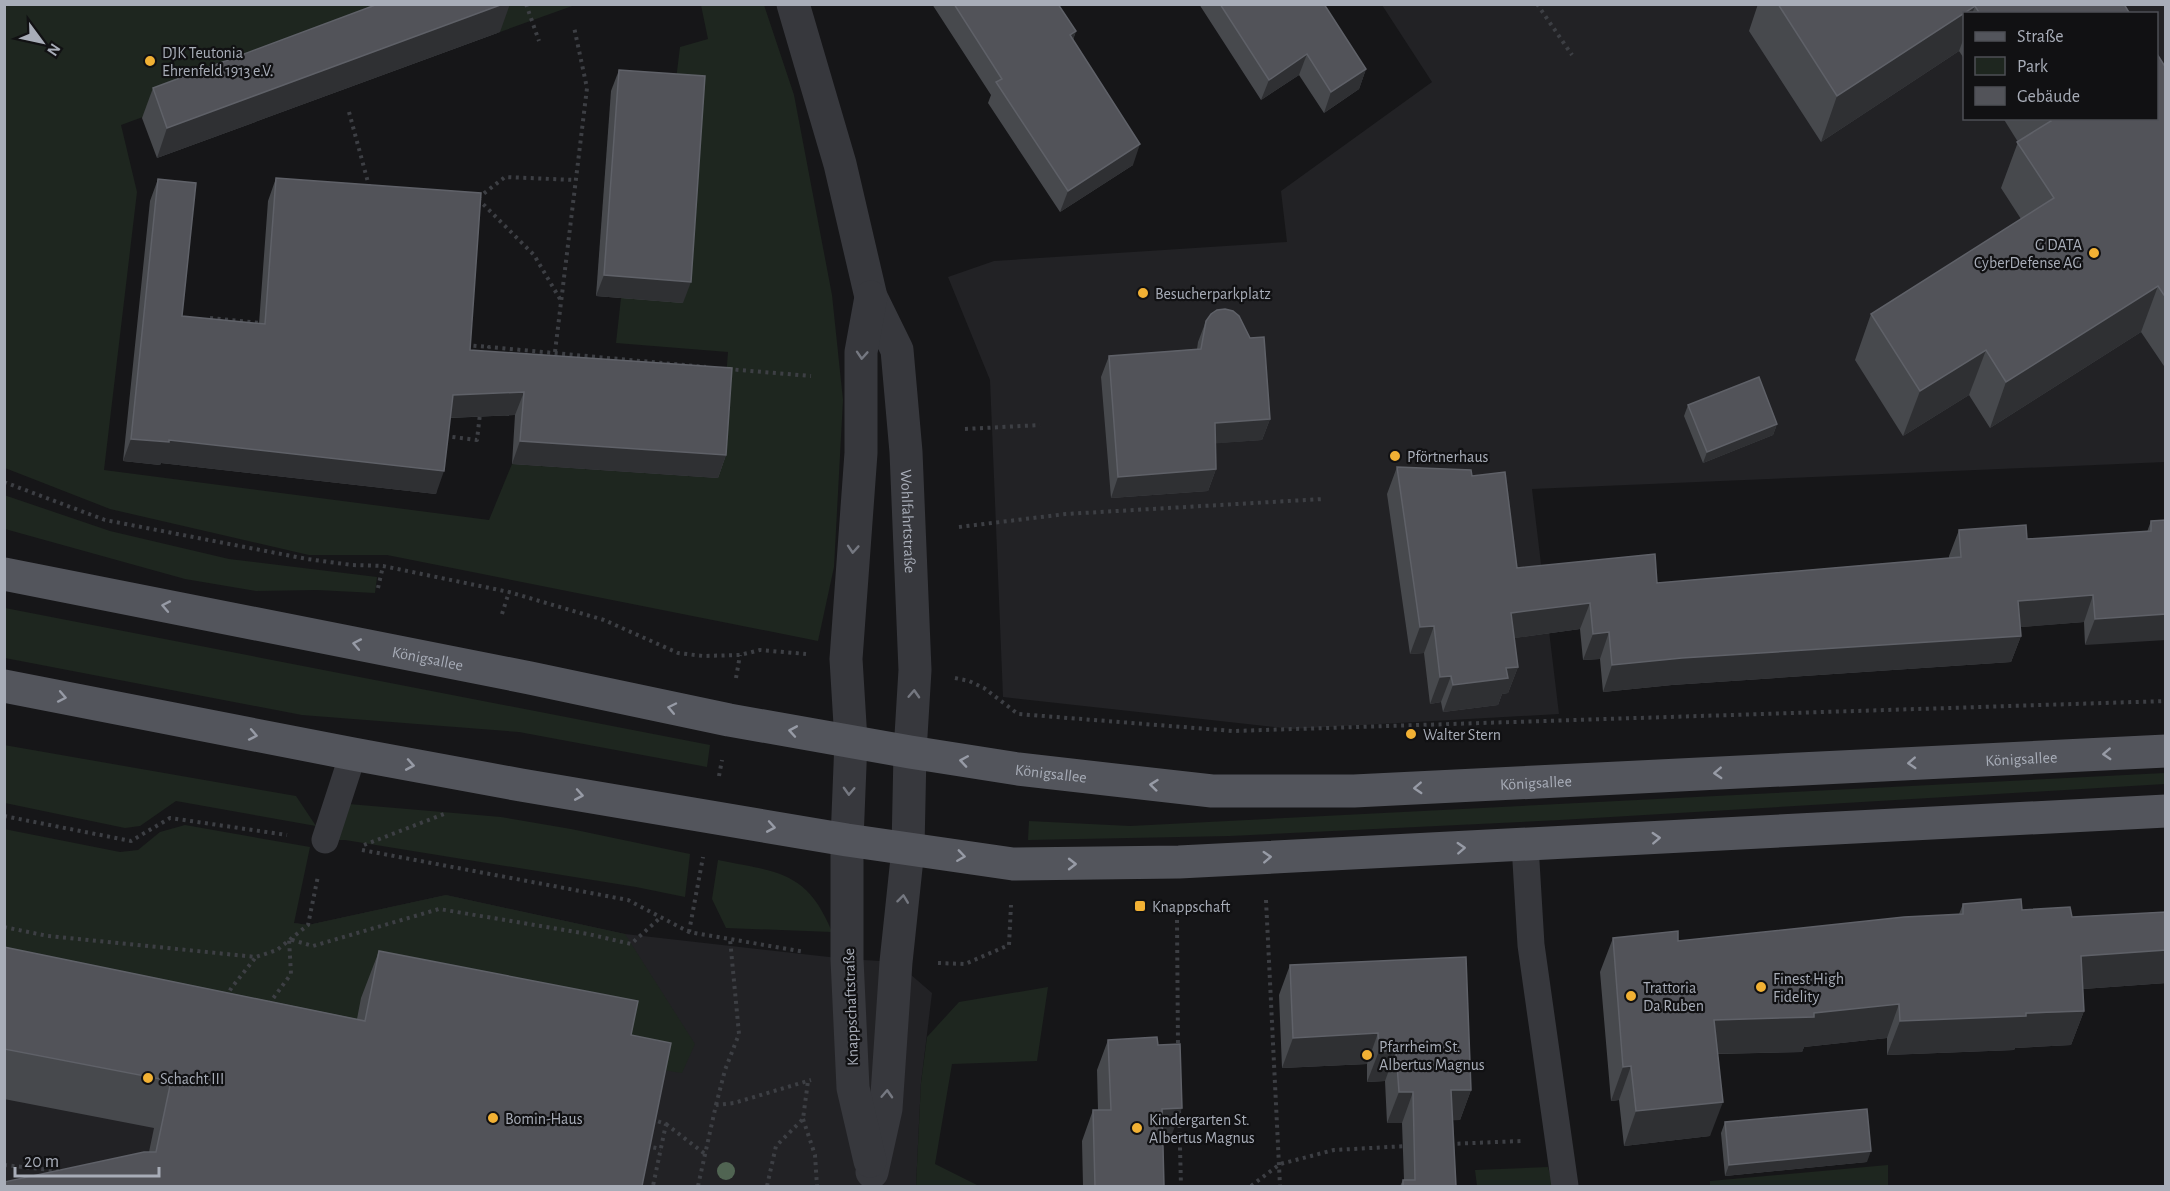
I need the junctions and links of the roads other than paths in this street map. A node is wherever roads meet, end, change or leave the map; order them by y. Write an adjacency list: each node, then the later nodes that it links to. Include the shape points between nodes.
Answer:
1 (793, 4): 2 (street, Wohlfahrtstraße, via 840,164)
2 (871, 297): 5 (street, Wohlfahrtstraße, one-way to 5, via 861,352 861,453 846,659); 7 (street, Wohlfahrtstraße, one-way to 2, via 915,670 906,452 897,350)
3 (4, 574): 5 (main road, Königsallee, one-way to 3)
4 (4, 686): 8 (main road, one-way to 8)
5 (851, 741): 7 (main road, Königsallee); 11 (street, one-way to 11)
6 (2166, 751): 7 (main road, Königsallee, one-way to 7, via 1354,791 1212,791 1056,774)
7 (910, 752): 13 (street)
8 (353, 754): 10 (lane); 11 (main road, one-way to 11)
9 (2166, 811): 12 (main road, one-way to 9)
10 (325, 840)
11 (847, 840): 13 (main road); 14 (street, Knappschaftstraße, via 847,958 854,1088)
12 (1525, 844): 13 (main road, one-way to 12, via 1013,864 1138,864); 15 (lane, via 1531,945)
13 (909, 849): 14 (street, Knappschaftstraße, one-way to 13, via 886,1109)
14 (872, 1179)
15 (1564, 1186)

